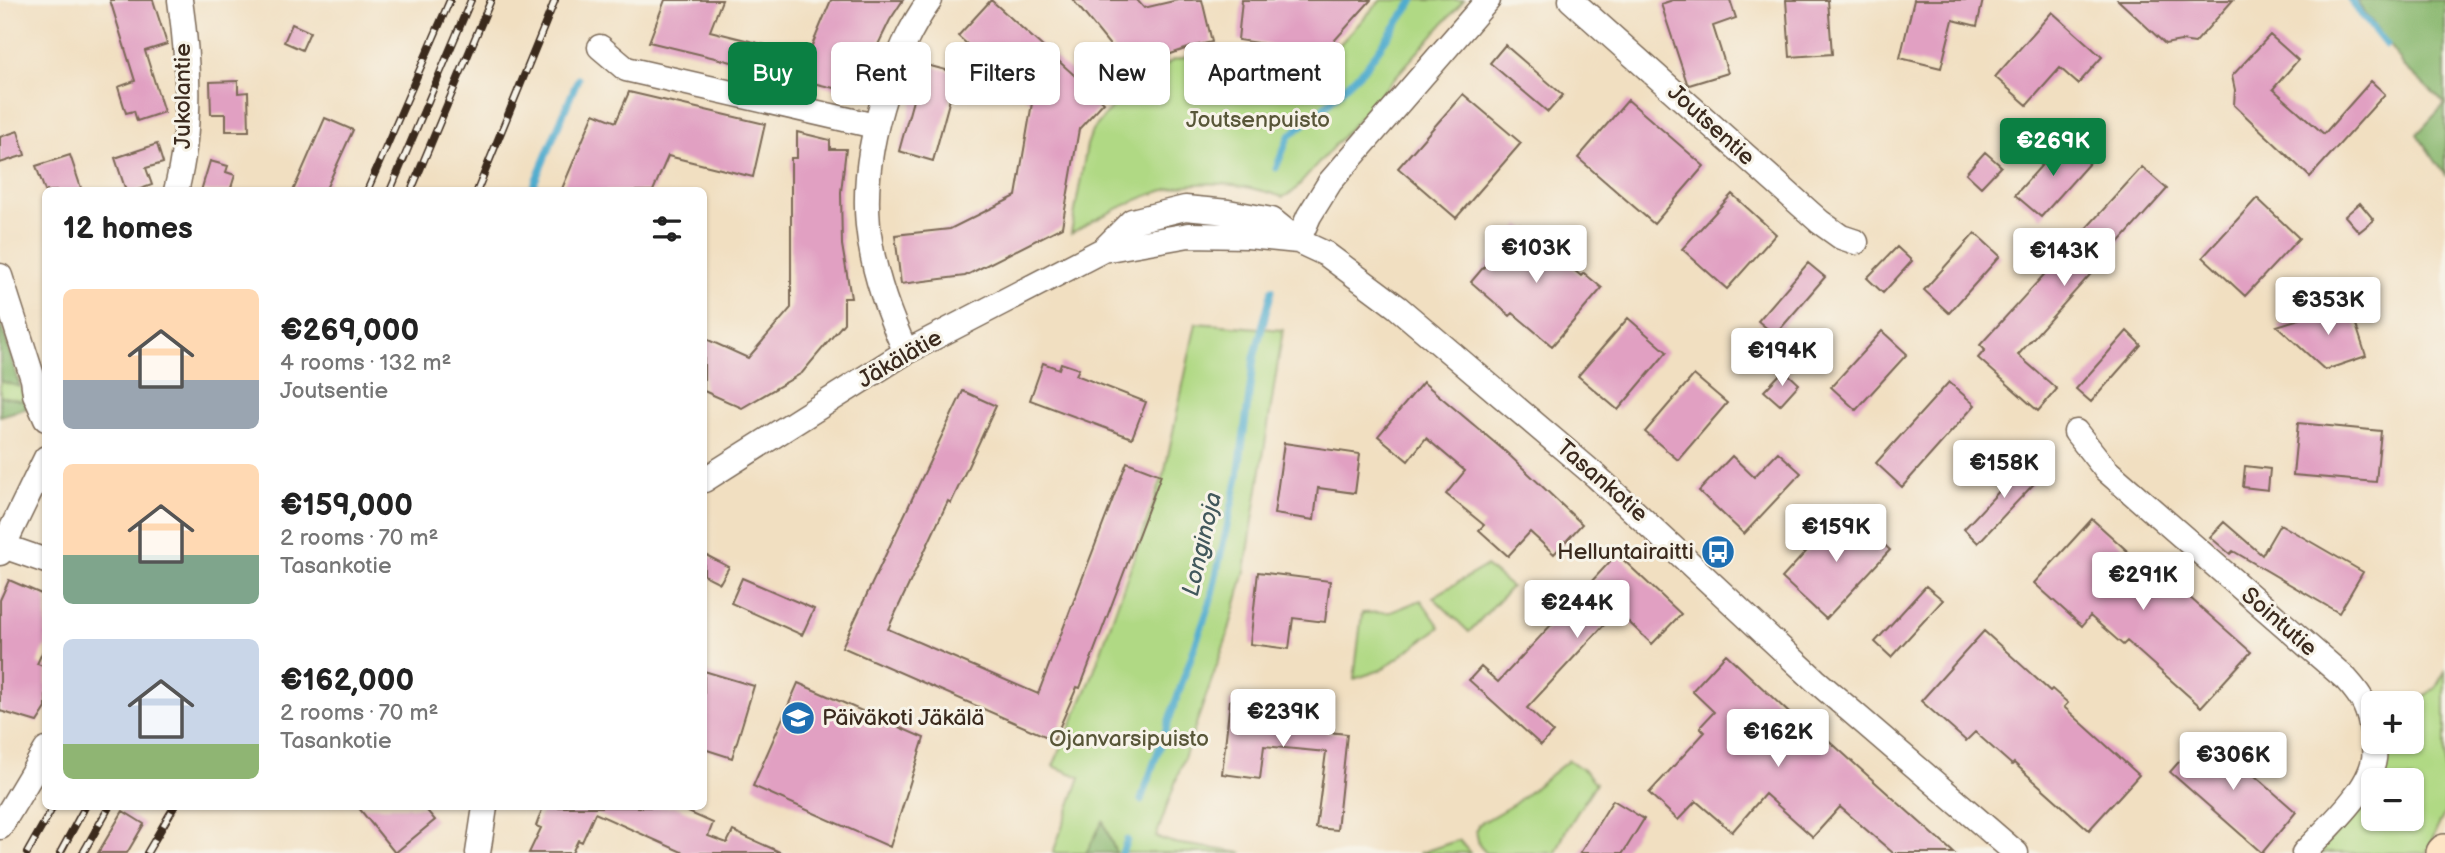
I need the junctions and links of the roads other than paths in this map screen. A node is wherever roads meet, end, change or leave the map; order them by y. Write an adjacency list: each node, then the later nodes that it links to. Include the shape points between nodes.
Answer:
1 (180, 0): 7 (street, Jukolantie, via 187,72 186,131)
2 (930, 0): 6 (street, via 897,59)
3 (1488, 0): 8 (street, via 1330,182)
4 (1571, 0): 9 (street, Joutsentie, via 1820,222)
5 (600, 47): 6 (street, via 626,69)
6 (876, 126): 11 (street, via 867,173 869,240 877,277)
7 (177, 187)
8 (1298, 241): 11 (street, Jäkälätie, via 1272,220 1228,212 1185,208 1132,220 1103,250); 24 (street, Tasankotie, via 1336,261 1483,378 1643,517 1815,680)
9 (1856, 242)
10 (0, 276): 12 (street)
11 (906, 352): 15 (street, Jäkälätie)
12 (42, 410)
13 (2076, 432): 18 (street, Sointutie, via 2105,470)
14 (42, 466): 16 (street)
15 (707, 478)
16 (2, 550): 17 (street)
17 (42, 560)
18 (2361, 696)
19 (2374, 754): 25 (street, via 2364,783)
20 (42, 755): 22 (street)
21 (485, 810): 23 (street)
22 (0, 827)
23 (478, 853)
24 (2016, 853)
25 (2304, 853)

